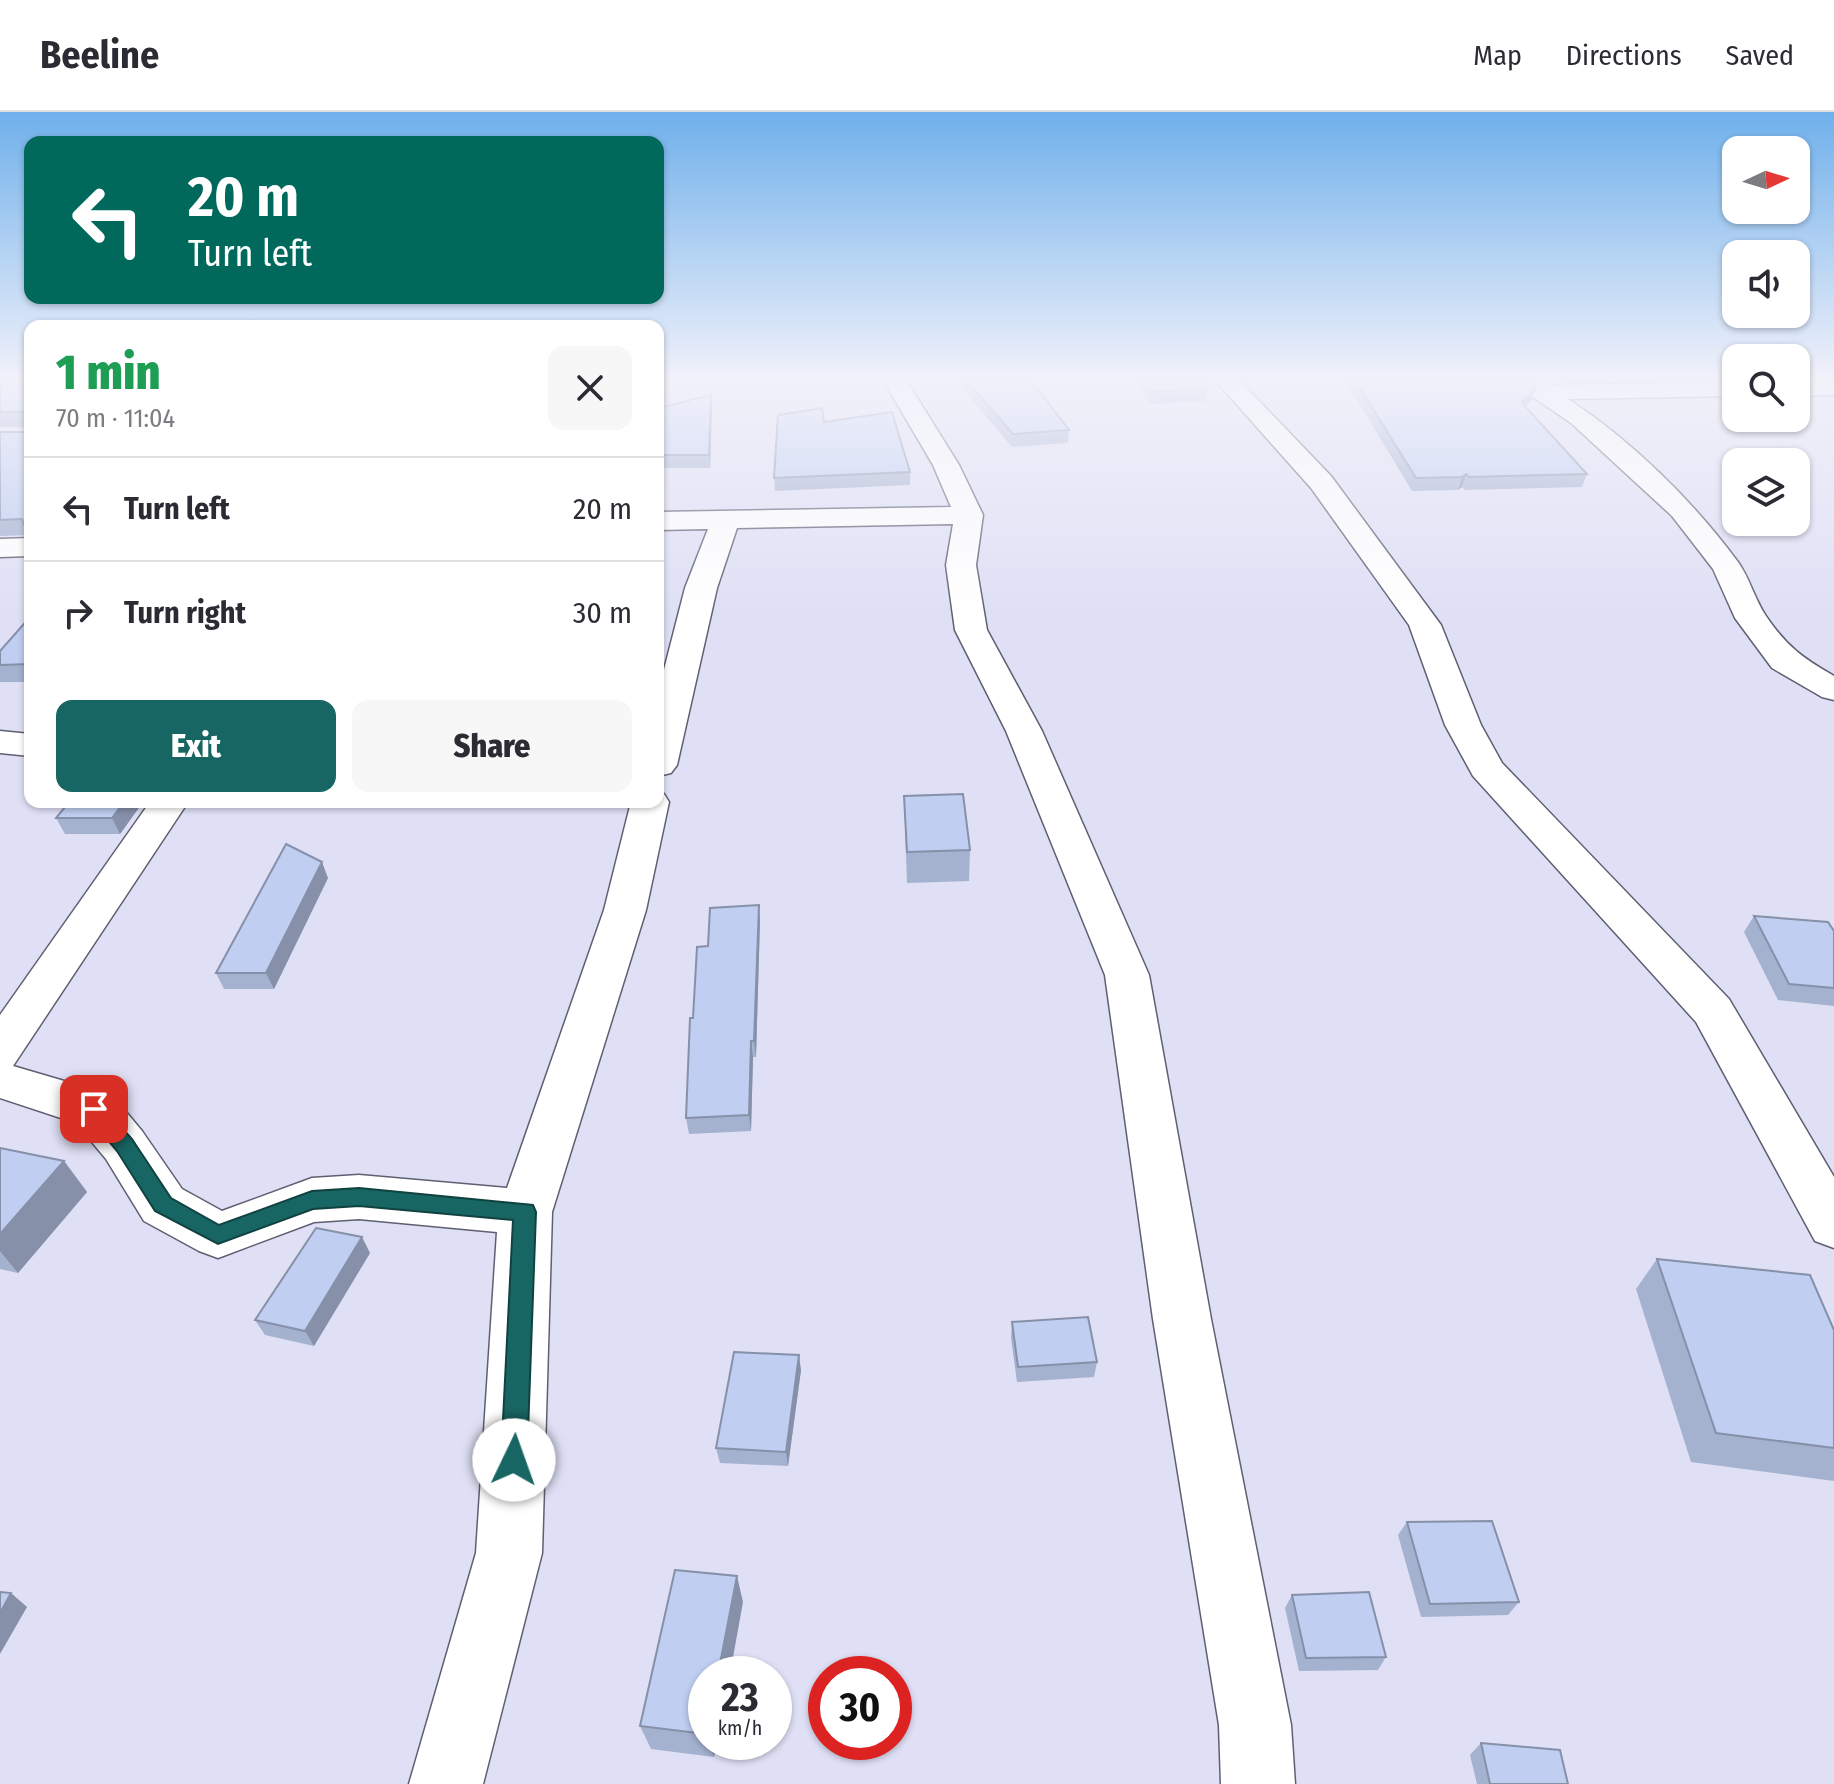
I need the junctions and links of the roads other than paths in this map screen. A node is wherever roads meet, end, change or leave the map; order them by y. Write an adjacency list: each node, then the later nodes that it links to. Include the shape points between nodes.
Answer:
1 (942, 458): 4 (street)
2 (1299, 458): 18 (street, via 1425,625 1463,725 1486,768 1713,1011)
3 (1624, 458): 9 (street, via 1682,510 1727,568 1751,618 1784,661)
4 (969, 515): 6 (street); 20 (street, via 961,565 971,630 1024,731 1127,975 1255,1725)
5 (664, 521): 6 (street)
6 (725, 522): 10 (street, via 701,588)
7 (24, 547): 8 (street)
8 (0, 548)
9 (1834, 690)
10 (664, 740)
11 (0, 742): 12 (street)
12 (24, 744)
13 (165, 808): 15 (street)
14 (649, 808): 17 (street, via 625,910)
15 (0, 1052)
16 (0, 1080): 17 (street, via 94,1109 163,1205 218,1235 312,1200 359,1197)
17 (525, 1212): 19 (street, via 509,1553)
18 (1834, 1225)
19 (446, 1784)
20 (1258, 1784)

